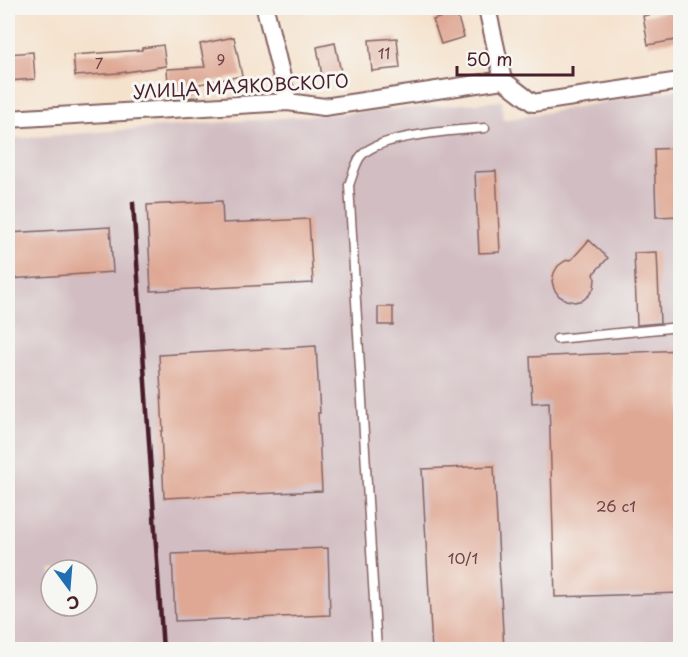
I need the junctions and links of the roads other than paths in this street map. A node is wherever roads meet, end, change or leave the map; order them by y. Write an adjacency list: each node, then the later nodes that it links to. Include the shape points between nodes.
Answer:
1 (266, 8): 5 (street)
2 (487, 8): 3 (street)
3 (503, 80): 4 (street, via 533,103); 5 (street, УЛИЦА МАЯКОВСКОГО, via 324,107)
4 (681, 81)
5 (288, 102): 6 (street, УЛИЦА МАЯКОВСКОГО)
6 (8, 119)
7 (485, 128): 10 (lane, via 376,145 361,155 349,185)
8 (681, 327): 9 (lane)
9 (557, 339)
10 (376, 650)

